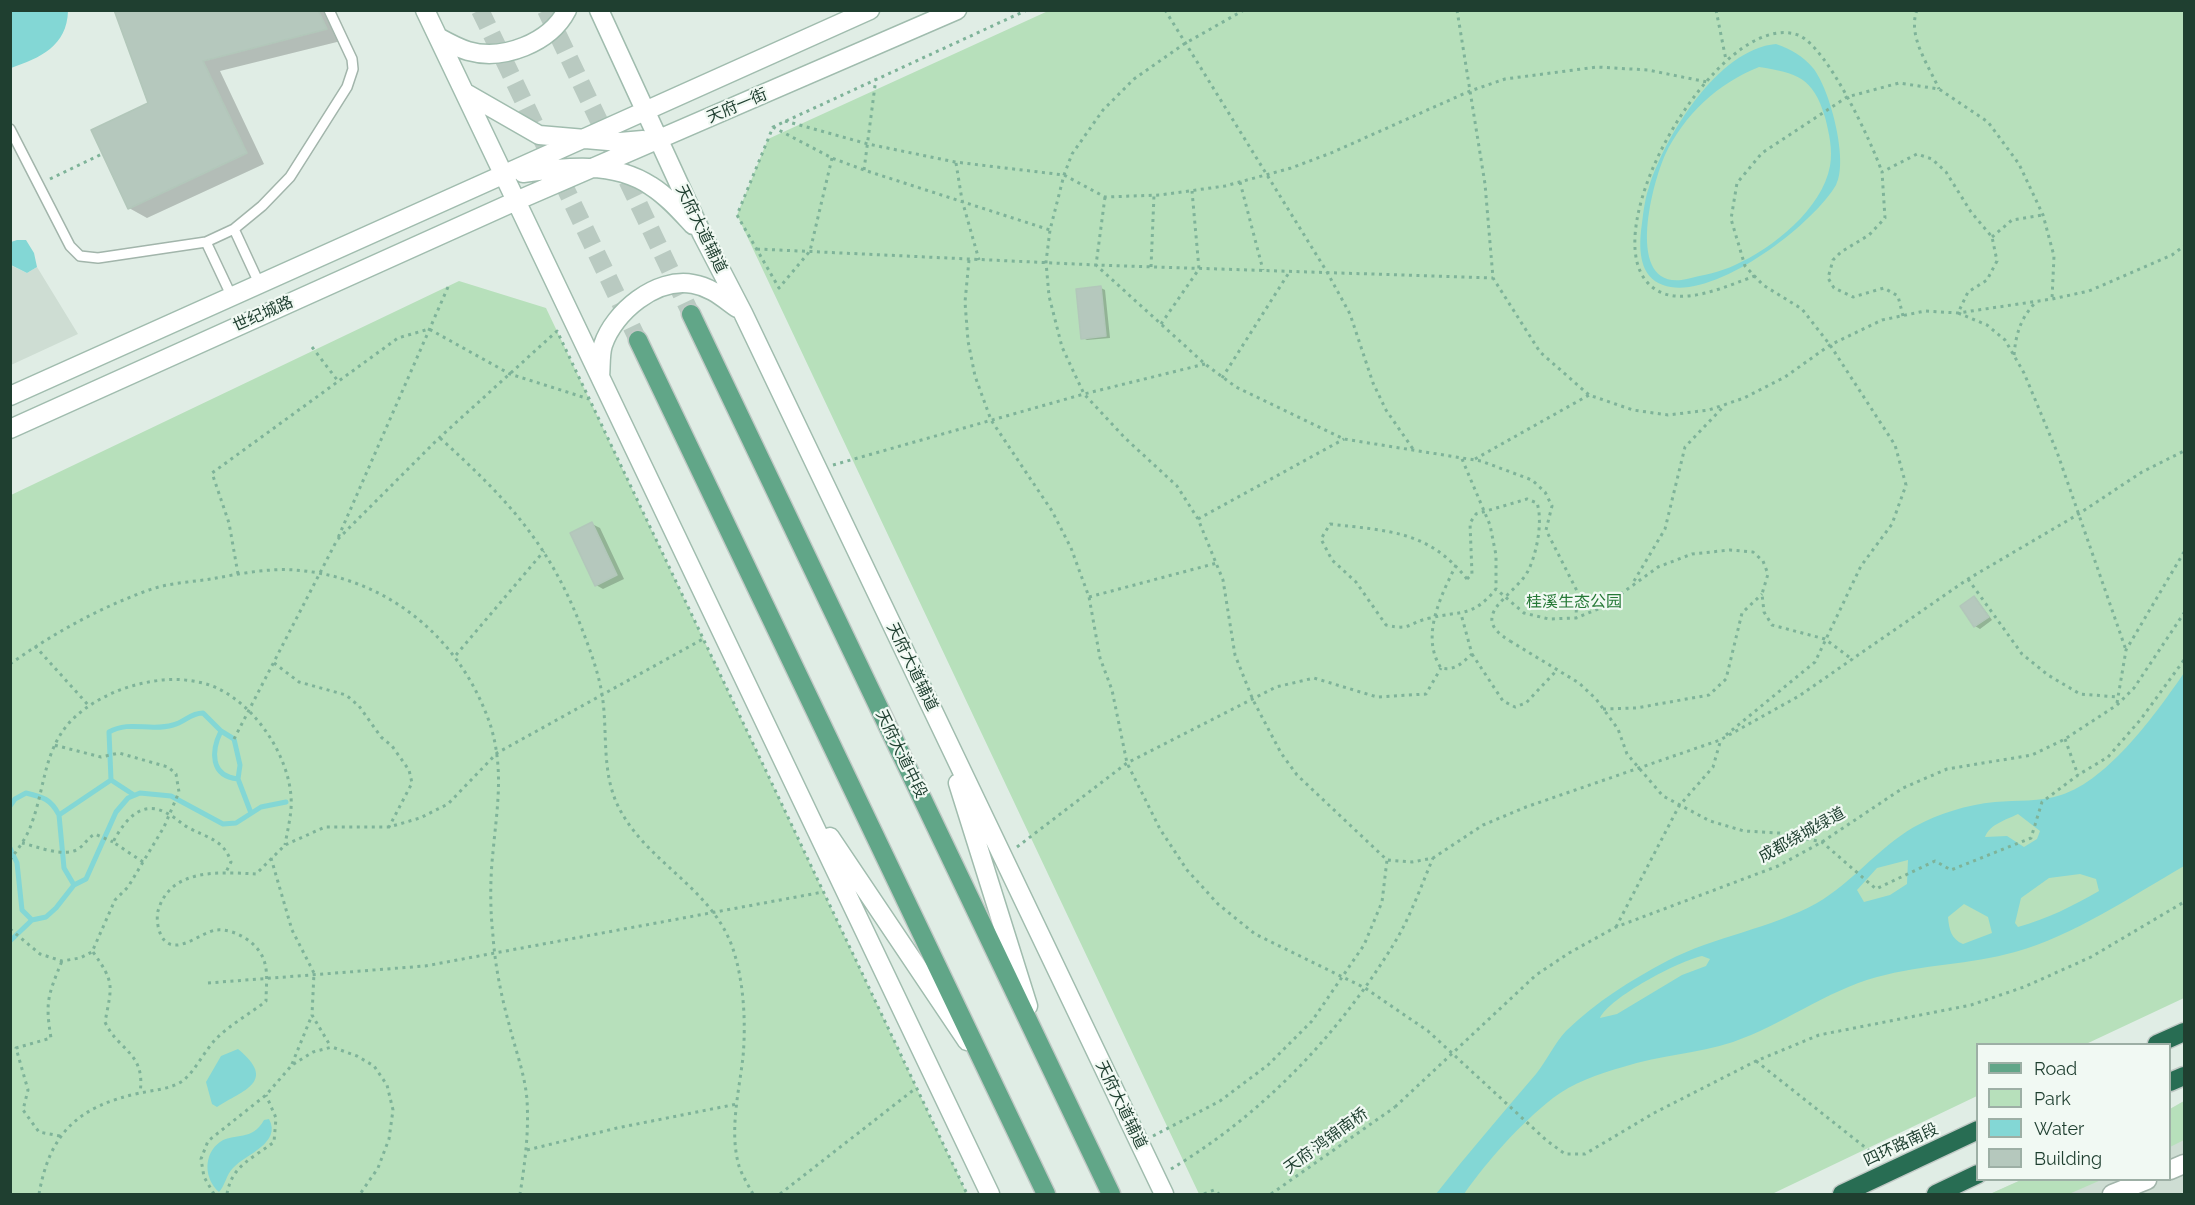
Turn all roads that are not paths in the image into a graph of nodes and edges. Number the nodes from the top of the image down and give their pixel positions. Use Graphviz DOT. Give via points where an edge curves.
graph roads {
  1 [pos="329,10"];
  2 [pos="425,10"];
  3 [pos="567,10"];
  4 [pos="599,10"];
  5 [pos="870,10"];
  6 [pos="957,10"];
  7 [pos="438,37"];
  8 [pos="464,92"];
  9 [pos="647,111"];
  10 [pos="10,129"];
  11 [pos="660,139"];
  12 [pos="581,140"];
  13 [pos="595,167"];
  14 [pos="504,175"];
  15 [pos="516,201"];
  16 [pos="234,229"];
  17 [pos="702,234"];
  18 [pos="206,242"];
  19 [pos="259,283"];
  20 [pos="231,296"];
  21 [pos="743,313"];
  22 [pos="691,314"];
  23 [pos="638,340"];
  24 [pos="600,377"];
  25 [pos="10,396"];
  26 [pos="10,429"];
  27 [pos="938,722"];
  28 [pos="795,786"];
  29 [pos="2184,1032"];
  30 [pos="2159,1043"];
  31 [pos="1040,1045"];
  32 [pos="986,1070"];
  33 [pos="1976,1130"];
  34 [pos="1976,1174"];
  35 [pos="2141,1186"];
  36 [pos="990,1194"];
  37 [pos="1046,1194"];
  38 [pos="1111,1194"];
  39 [pos="1164,1194"];
  40 [pos="1842,1194"];
  41 [pos="1936,1194"];
  42 [pos="2112,1194"];
  1 -- 16 [label="lane" via="352,59 347,87 290,177"];
  2 -- 7 [label="street"];
  3 -- 7 [label="street" via="548,34 507,52 468,51"];
  4 -- 9 [label="street, 天府大道辅道"];
  5 -- 9 [label="street, 天府一街"];
  6 -- 11 [label="street, 天府一街"];
  7 -- 8 [label="street"];
  8 -- 12 [label="street" via="539,135"];
  8 -- 14 [label="street"];
  9 -- 11 [label="street, 天府大道辅道"];
  9 -- 12 [label="street, 天府一街"];
  10 -- 18 [label="lane" via="70,246 88,259"];
  11 -- 12 [label="street"];
  11 -- 13 [label="street, 天府一街"];
  11 -- 17 [label="street, 天府大道辅道"];
  12 -- 14 [label="street, 天府一街"];
  13 -- 14 [label="street"];
  13 -- 15 [label="street, 天府一街"];
  13 -- 17 [label="street" via="632,176 652,186"];
  14 -- 15 [label="street"];
  14 -- 19 [label="street, 世纪城路"];
  15 -- 24 [label="street"];
  15 -- 26 [label="street, 世纪城路"];
  16 -- 18 [label="lane"];
  16 -- 19 [label="lane"];
  17 -- 21 [label="street, 天府大道辅道"];
  18 -- 20 [label="lane"];
  19 -- 20 [label="street, 世纪城路"];
  20 -- 25 [label="street, 世纪城路"];
  21 -- 24 [label="street" via="715,291 692,283 667,286 641,297 618,316 602,347"];
  21 -- 27 [label="street, 天府大道辅道"];
  22 -- 31 [label="main road, 天府大道中段"];
  23 -- 32 [label="main road"];
  24 -- 28 [label="street"];
  27 -- 31 [label="street"];
  27 -- 39 [label="street, 天府大道辅道"];
  28 -- 32 [label="street"];
  28 -- 36 [label="street"];
  29 -- 30 [label="highway"];
  31 -- 38 [label="main road, 天府大道中段"];
  32 -- 37 [label="main road"];
  33 -- 40 [label="highway, 四环路南段"];
  34 -- 41 [label="highway"];
  35 -- 42 [label="street"];
}
